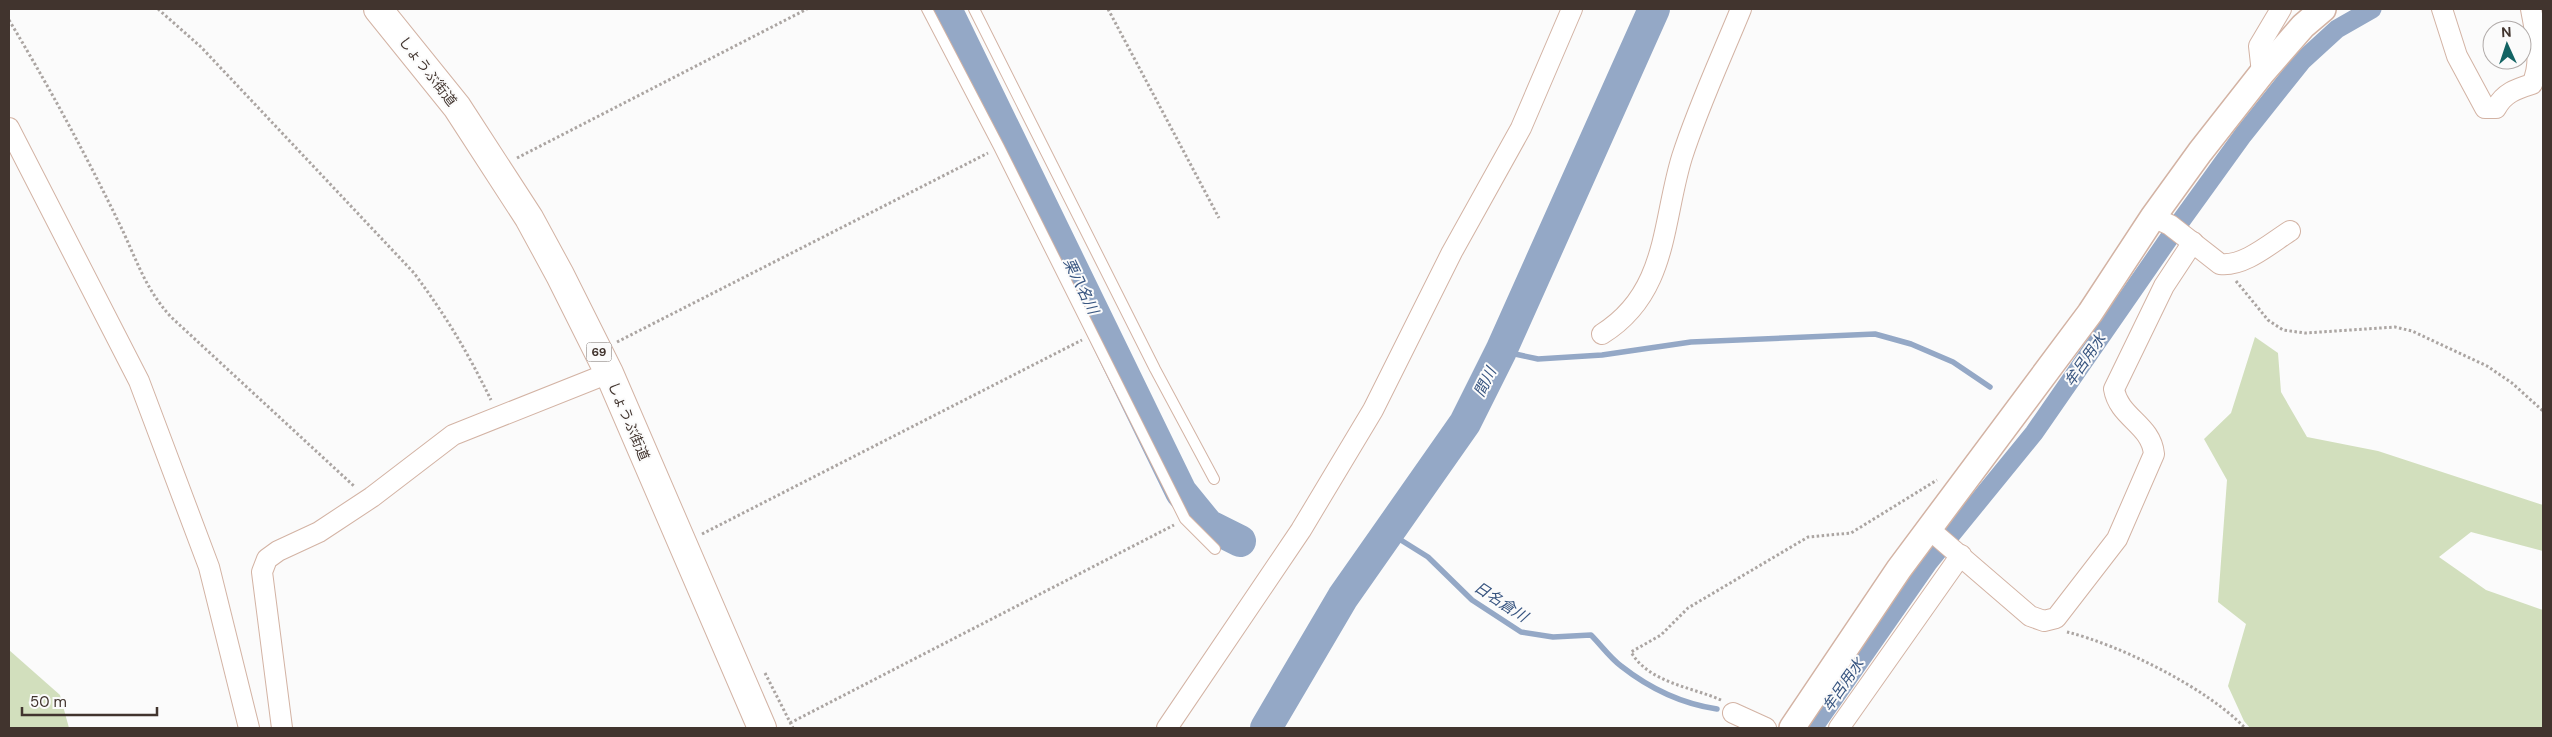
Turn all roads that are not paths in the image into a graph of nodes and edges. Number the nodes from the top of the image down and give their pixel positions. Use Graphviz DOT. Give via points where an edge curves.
graph roads {
  1 [pos="378,9"];
  2 [pos="927,9"];
  3 [pos="974,9"];
  4 [pos="1572,9"];
  5 [pos="1741,9"];
  6 [pos="2281,9"];
  7 [pos="2323,9"];
  8 [pos="2442,9"];
  9 [pos="2531,9"];
  10 [pos="2262,72"];
  11 [pos="9,128"];
  12 [pos="2162,221"];
  13 [pos="2290,231"];
  14 [pos="2190,239"];
  15 [pos="1602,334"];
  16 [pos="604,362"];
  17 [pos="1214,480"];
  18 [pos="1932,532"];
  19 [pos="1215,549"];
  20 [pos="1958,553"];
  21 [pos="1733,713"];
  22 [pos="249,728"];
  23 [pos="282,728"];
  24 [pos="762,728"];
  25 [pos="1167,728"];
  26 [pos="1766,728"];
  27 [pos="1792,728"];
  28 [pos="1839,728"];
  1 -- 16 [label="main road, しょうぶ街道 / 69" via="457,107 497,168 529,218"];
  2 -- 19 [label="lane" via="1186,519"];
  3 -- 17 [label="lane" via="1150,360"];
  4 -- 25 [label="street" via="1521,128 1452,252 1373,410 1301,530"];
  5 -- 15 [label="street" via="1682,157 1668,224 1653,274 1643,294 1616,325"];
  6 -- 10 [label="street" via="2259,46"];
  7 -- 10 [label="street" via="2303,26"];
  8 -- 9 [label="street" via="2462,65 2485,108 2496,108 2501,99 2513,90 2532,84 2536,76"];
  10 -- 12 [label="street"];
  11 -- 22 [label="street" via="139,381 209,567"];
  12 -- 14 [label="street"];
  12 -- 18 [label="street" via="1965,480"];
  13 -- 14 [label="street" via="2240,262 2228,265 2220,264"];
  14 -- 20 [label="street" via="2114,389 2116,401 2153,440 2154,454 2117,539 2056,618 2044,620 2030,616"];
  16 -- 23 [label="street" via="499,417 453,435 372,497 318,532 267,559 262,572"];
  16 -- 24 [label="main road, しょうぶ街道 / 69"];
  18 -- 20 [label="street"];
  18 -- 27 [label="street" via="1878,599"];
  20 -- 28 [label="street"];
  21 -- 26 [label="street"];
}
